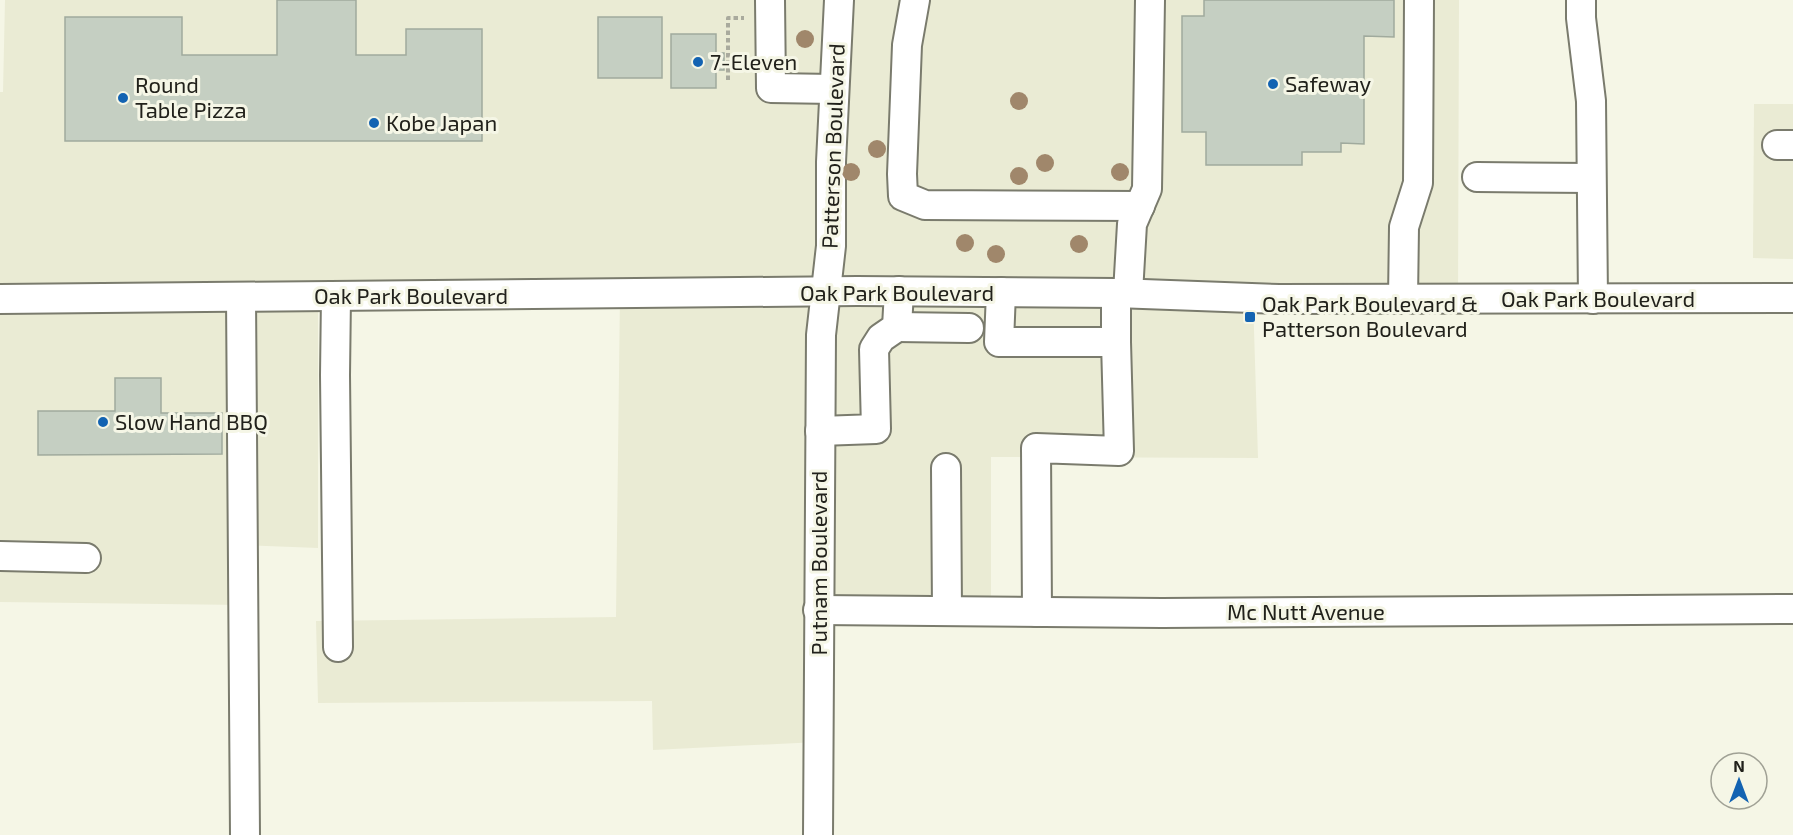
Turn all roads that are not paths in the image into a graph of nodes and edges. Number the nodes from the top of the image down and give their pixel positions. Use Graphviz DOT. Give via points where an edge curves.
graph roads {
  1 [pos="770,0"];
  2 [pos="839,0"];
  3 [pos="915,0"];
  4 [pos="1150,0"];
  5 [pos="1419,0"];
  6 [pos="1581,0"];
  7 [pos="834,89"];
  8 [pos="1477,177"];
  9 [pos="1592,178"];
  10 [pos="1140,206"];
  11 [pos="899,291"];
  12 [pos="826,292"];
  13 [pos="1001,292"];
  14 [pos="1122,293"];
  15 [pos="336,296"];
  16 [pos="241,297"];
  17 [pos="1793,298"];
  18 [pos="0,299"];
  19 [pos="1403,299"];
  20 [pos="1593,299"];
  21 [pos="897,327"];
  22 [pos="969,328"];
  23 [pos="1116,342"];
  24 [pos="820,431"];
  25 [pos="946,468"];
  26 [pos="0,556"];
  27 [pos="86,558"];
  28 [pos="1793,609"];
  29 [pos="818,610"];
  30 [pos="947,611"];
  31 [pos="1037,612"];
  32 [pos="339,646"];
  33 [pos="245,835"];
  34 [pos="818,835"];
  1 -- 7 [label="street" via="771,88"];
  2 -- 7 [label="street, Patterson Boulevard"];
  3 -- 10 [label="street" via="907,45 903,196 925,205"];
  4 -- 10 [label="street" via="1147,189"];
  5 -- 19 [label="street" via="1418,183 1404,227"];
  6 -- 9 [label="street" via="1591,101"];
  7 -- 12 [label="street, Patterson Boulevard" via="831,246"];
  8 -- 9 [label="street"];
  9 -- 20 [label="street"];
  10 -- 14 [label="street" via="1132,224"];
  11 -- 12 [label="street, Oak Park Boulevard"];
  11 -- 13 [label="street, Oak Park Boulevard"];
  11 -- 21 [label="street"];
  12 -- 15 [label="street, Oak Park Boulevard"];
  12 -- 24 [label="street, Putnam Boulevard" via="821,335"];
  13 -- 14 [label="street, Oak Park Boulevard"];
  13 -- 23 [label="street" via="999,342"];
  14 -- 19 [label="street, Oak Park Boulevard"];
  14 -- 23 [label="street"];
  15 -- 16 [label="street, Oak Park Boulevard"];
  15 -- 32 [label="street"];
  16 -- 18 [label="street, Oak Park Boulevard"];
  16 -- 33 [label="street"];
  17 -- 20 [label="street, Oak Park Boulevard"];
  19 -- 20 [label="street, Oak Park Boulevard"];
  21 -- 22 [label="street"];
  21 -- 24 [label="street" via="881,338 874,350 876,429"];
  23 -- 31 [label="street" via="1119,451 1036,448"];
  24 -- 29 [label="street, Putnam Boulevard"];
  25 -- 30 [label="street"];
  26 -- 27 [label="street"];
  28 -- 31 [label="street, Mc Nutt Avenue"];
  29 -- 30 [label="street, Mc Nutt Avenue"];
  29 -- 34 [label="street, Putnam Boulevard"];
  30 -- 31 [label="street, Mc Nutt Avenue"];
}
